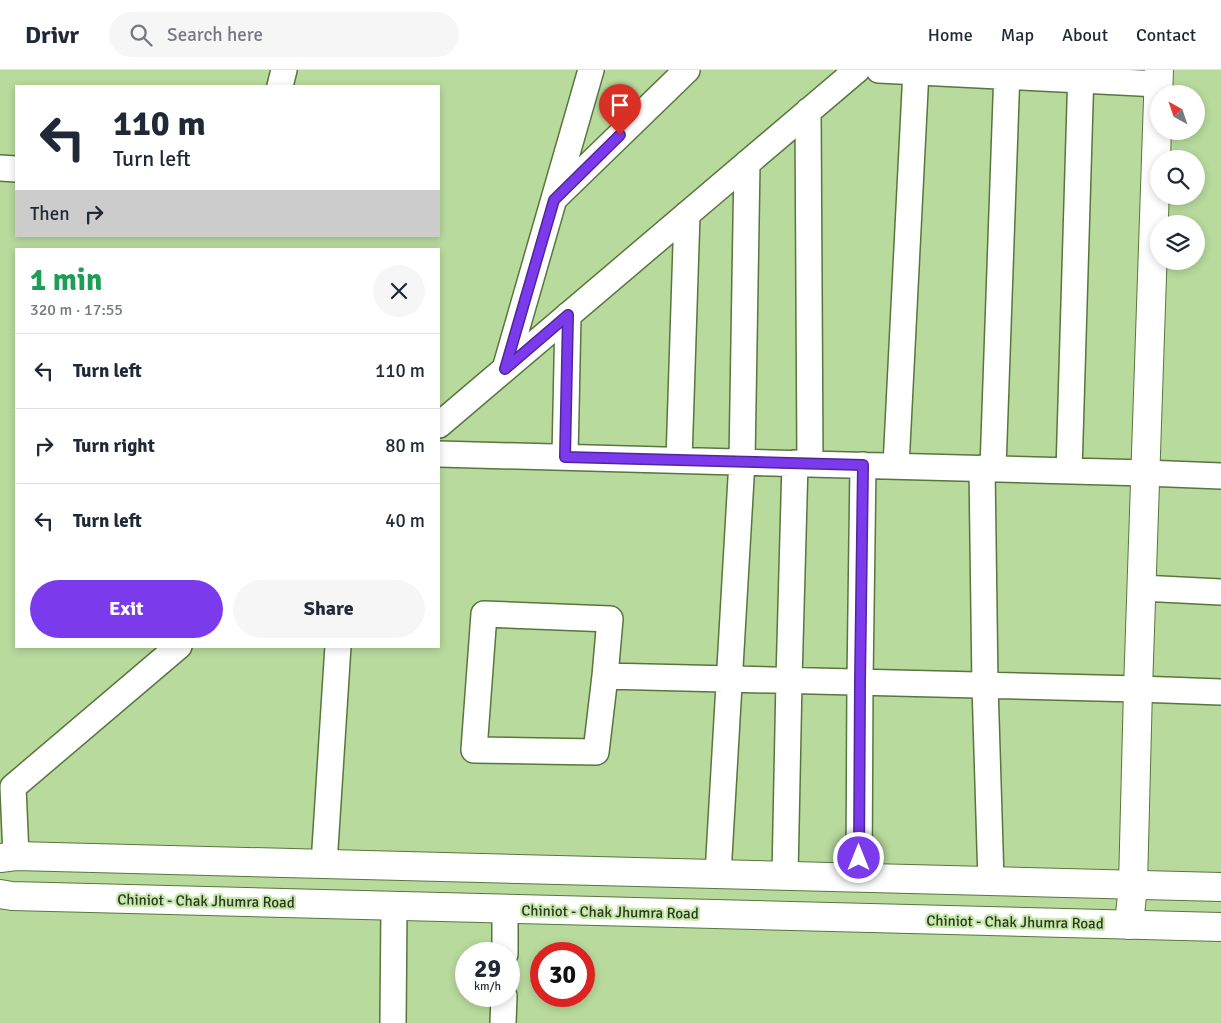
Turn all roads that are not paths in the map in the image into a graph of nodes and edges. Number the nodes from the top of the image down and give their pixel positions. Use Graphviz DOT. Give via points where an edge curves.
graph roads {
  1 [pos="284,70"];
  2 [pos="591,70"];
  3 [pos="687,70"];
  4 [pos="857,70"];
  5 [pos="880,70"];
  6 [pos="916,71"];
  7 [pos="1007,73"];
  8 [pos="1081,75"];
  9 [pos="1159,77"];
  10 [pos="280,85"];
  11 [pos="808,112"];
  12 [pos="747,163"];
  13 [pos="0,168"];
  14 [pos="15,169"];
  15 [pos="554,200"];
  16 [pos="687,214"];
  17 [pos="568,315"];
  18 [pos="505,369"];
  19 [pos="440,424"];
  20 [pos="440,454"];
  21 [pos="565,457"];
  22 [pos="679,460"];
  23 [pos="742,462"];
  24 [pos="803,463"];
  25 [pos="863,465"];
  26 [pos="896,466"];
  27 [pos="987,468"];
  28 [pos="1069,471"];
  29 [pos="1145,473"];
  30 [pos="1221,476"];
  31 [pos="1141,588"];
  32 [pos="1221,592"];
  33 [pos="177,648"];
  34 [pos="338,648"];
  35 [pos="605,676"];
  36 [pos="728,679"];
  37 [pos="789,680"];
  38 [pos="860,682"];
  39 [pos="985,685"];
  40 [pos="1138,689"];
  41 [pos="1221,692"];
  42 [pos="8,857"];
  43 [pos="324,864"];
  44 [pos="718,874"];
  45 [pos="785,876"];
  46 [pos="859,877"];
  47 [pos="991,881"];
  48 [pos="1133,885"];
  49 [pos="1221,887"];
  50 [pos="0,894"];
  51 [pos="394,906"];
  52 [pos="505,909"];
  53 [pos="1129,925"];
  54 [pos="1221,927"];
  55 [pos="505,942"];
  56 [pos="504,1007"];
  57 [pos="393,1023"];
  58 [pos="504,1023"];
  1 -- 10 [label="street"];
  2 -- 15 [label="street"];
  3 -- 15 [label="street"];
  4 -- 11 [label="street"];
  5 -- 6 [label="street"];
  6 -- 7 [label="street"];
  6 -- 26 [label="street"];
  7 -- 8 [label="street"];
  7 -- 27 [label="street"];
  8 -- 9 [label="street"];
  8 -- 28 [label="street"];
  9 -- 29 [label="main road"];
  11 -- 12 [label="street"];
  11 -- 24 [label="street"];
  12 -- 16 [label="street"];
  12 -- 23 [label="street"];
  13 -- 14 [label="street"];
  15 -- 18 [label="street"];
  16 -- 17 [label="street"];
  16 -- 22 [label="street"];
  17 -- 18 [label="street"];
  17 -- 21 [label="street"];
  18 -- 19 [label="street"];
  20 -- 21 [label="street"];
  21 -- 22 [label="street"];
  22 -- 23 [label="street"];
  23 -- 24 [label="street"];
  23 -- 36 [label="street"];
  24 -- 25 [label="street"];
  24 -- 37 [label="street"];
  25 -- 26 [label="street"];
  25 -- 38 [label="street"];
  26 -- 27 [label="street"];
  27 -- 28 [label="street"];
  27 -- 39 [label="street"];
  28 -- 29 [label="street"];
  29 -- 30 [label="street"];
  29 -- 31 [label="main road"];
  31 -- 32 [label="street"];
  31 -- 40 [label="main road"];
  33 -- 42 [label="street" via="13,787"];
  34 -- 43 [label="street"];
  35 -- 35 [label="street" via="610,619 484,614 474,750 596,752"];
  35 -- 36 [label="street"];
  36 -- 37 [label="street"];
  36 -- 44 [label="street"];
  37 -- 38 [label="street"];
  37 -- 45 [label="street"];
  38 -- 39 [label="street"];
  38 -- 46 [label="street"];
  39 -- 40 [label="street"];
  39 -- 47 [label="street"];
  40 -- 41 [label="street"];
  40 -- 48 [label="main road"];
  42 -- 43 [label="main road"];
  43 -- 44 [label="main road"];
  44 -- 45 [label="main road"];
  45 -- 46 [label="main road"];
  46 -- 47 [label="main road"];
  47 -- 48 [label="main road"];
  48 -- 49 [label="main road"];
  48 -- 53 [label="main road"];
  50 -- 51 [label="main road, Chiniot - Chak Jhumra Road"];
  51 -- 52 [label="main road, Chiniot - Chak Jhumra Road"];
  51 -- 57 [label="street"];
  52 -- 53 [label="main road, Chiniot - Chak Jhumra Road"];
  52 -- 55 [label="street"];
  53 -- 54 [label="main road, Chiniot - Chak Jhumra Road"];
  56 -- 58 [label="street"];
}
